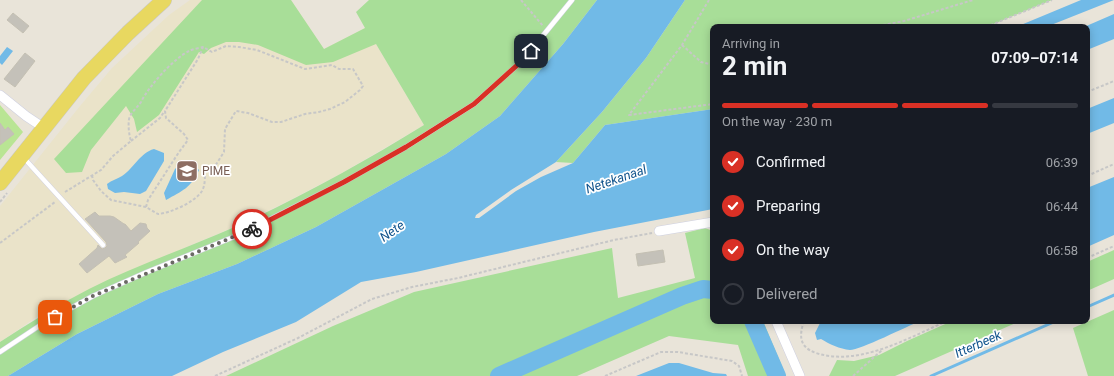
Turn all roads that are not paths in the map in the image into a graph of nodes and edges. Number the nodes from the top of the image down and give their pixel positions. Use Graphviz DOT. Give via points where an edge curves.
graph roads {
  1 [pos="164,0"];
  2 [pos="572,0"];
  3 [pos="0,95"];
  4 [pos="44,128"];
  5 [pos="21,156"];
  6 [pos="0,183"];
  7 [pos="710,222"];
  8 [pos="659,231"];
  9 [pos="103,245"];
  10 [pos="777,324"];
  11 [pos="0,352"];
  12 [pos="800,376"];
  1 -- 4 [label="main road" via="84,78"];
  2 -- 11 [label="lane" via="523,60 474,104 406,147 344,182 241,234 93,296 42,324"];
  3 -- 4 [label="street"];
  4 -- 5 [label="main road"];
  5 -- 6 [label="main road"];
  5 -- 9 [label="lane"];
  7 -- 8 [label="street"];
  10 -- 12 [label="street"];
}
